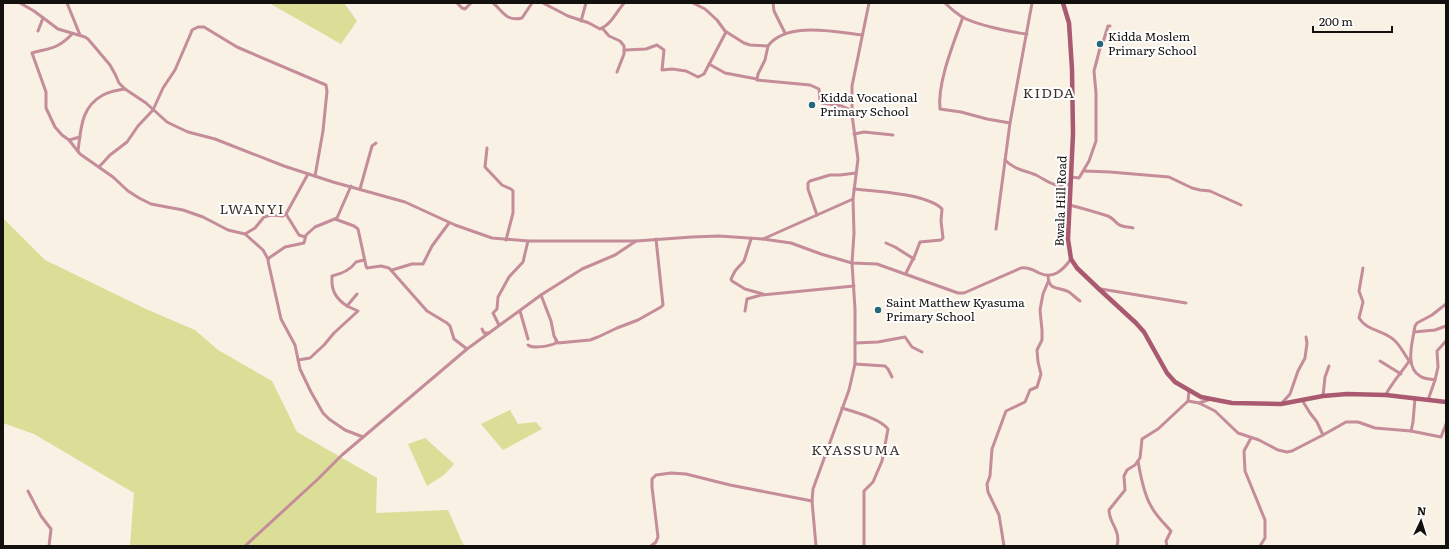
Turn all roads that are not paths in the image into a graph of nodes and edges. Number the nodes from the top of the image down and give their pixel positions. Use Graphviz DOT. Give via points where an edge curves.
graph roads {
  1 [pos="20,3"];
  2 [pos="67,3"];
  3 [pos="457,3"];
  4 [pos="471,3"];
  5 [pos="493,3"];
  6 [pos="532,3"];
  7 [pos="546,3"];
  8 [pos="586,3"];
  9 [pos="624,3"];
  10 [pos="693,3"];
  11 [pos="772,3"];
  12 [pos="869,3"];
  13 [pos="945,3"];
  14 [pos="1032,3"];
  15 [pos="1063,3"];
  16 [pos="963,17"];
  17 [pos="43,18"];
  18 [pos="581,21"];
  19 [pos="1110,26"];
  20 [pos="603,29"];
  21 [pos="38,31"];
  22 [pos="726,32"];
  23 [pos="785,33"];
  24 [pos="72,34"];
  25 [pos="1027,34"];
  26 [pos="80,35"];
  27 [pos="862,36"];
  28 [pos="768,46"];
  29 [pos="625,50"];
  30 [pos="709,64"];
  31 [pos="617,72"];
  32 [pos="757,79"];
  33 [pos="119,83"];
  34 [pos="124,89"];
  35 [pos="115,90"];
  36 [pos="153,110"];
  37 [pos="851,110"];
  38 [pos="1010,123"];
  39 [pos="854,134"];
  40 [pos="893,135"];
  41 [pos="80,137"];
  42 [pos="69,140"];
  43 [pos="376,143"];
  44 [pos="487,148"];
  45 [pos="78,151"];
  46 [pos="1005,160"];
  47 [pos="99,167"];
  48 [pos="1084,171"];
  49 [pos="308,174"];
  50 [pos="856,174"];
  51 [pos="315,176"];
  52 [pos="1071,180"];
  53 [pos="351,186"];
  54 [pos="360,189"];
  55 [pos="854,189"];
  56 [pos="853,199"];
  57 [pos="1069,205"];
  58 [pos="1241,205"];
  59 [pos="286,214"];
  60 [pos="817,215"];
  61 [pos="335,219"];
  62 [pos="449,223"];
  63 [pos="1133,228"];
  64 [pos="996,229"];
  65 [pos="245,234"];
  66 [pos="305,237"];
  67 [pos="656,239"];
  68 [pos="751,239"];
  69 [pos="763,239"];
  70 [pos="506,240"];
  71 [pos="528,241"];
  72 [pos="636,241"];
  73 [pos="886,243"];
  74 [pos="914,258"];
  75 [pos="268,259"];
  76 [pos="1071,259"];
  77 [pos="364,260"];
  78 [pos="852,263"];
  79 [pos="1363,268"];
  80 [pos="392,270"];
  81 [pos="906,273"];
  82 [pos="1048,276"];
  83 [pos="1048,282"];
  84 [pos="854,286"];
  85 [pos="1099,289"];
  86 [pos="357,294"];
  87 [pos="764,294"];
  88 [pos="541,295"];
  89 [pos="1080,301"];
  90 [pos="1186,302"];
  91 [pos="1446,304"];
  92 [pos="347,306"];
  93 [pos="520,311"];
  94 [pos="745,312"];
  95 [pos="499,325"];
  96 [pos="1446,326"];
  97 [pos="482,329"];
  98 [pos="1414,332"];
  99 [pos="489,333"];
  100 [pos="1306,337"];
  101 [pos="528,339"];
  102 [pos="556,340"];
  103 [pos="1446,341"];
  104 [pos="855,343"];
  105 [pos="528,345"];
  106 [pos="467,349"];
  107 [pos="922,352"];
  108 [pos="298,360"];
  109 [pos="1380,361"];
  110 [pos="1411,361"];
  111 [pos="855,364"];
  112 [pos="1329,366"];
  113 [pos="1401,374"];
  114 [pos="892,377"];
  115 [pos="1435,380"];
  116 [pos="1189,391"];
  117 [pos="1386,395"];
  118 [pos="1323,396"];
  119 [pos="1415,398"];
  120 [pos="1208,400"];
  121 [pos="1302,400"];
  122 [pos="1428,400"];
  123 [pos="1188,401"];
  124 [pos="1446,402"];
  125 [pos="1199,403"];
  126 [pos="1280,404"];
  127 [pos="842,408"];
  128 [pos="1446,424"];
  129 [pos="1411,431"];
  130 [pos="1323,435"];
  131 [pos="363,437"];
  132 [pos="1250,438"];
  133 [pos="1138,461"];
  134 [pos="28,491"];
  135 [pos="812,501"];
  136 [pos="49,546"];
  137 [pos="244,546"];
  138 [pos="651,546"];
  139 [pos="816,546"];
  140 [pos="864,546"];
  141 [pos="1004,546"];
  142 [pos="1117,546"];
  143 [pos="1167,546"];
  144 [pos="1260,546"];
  1 -- 17 [label="street"];
  2 -- 26 [label="street"];
  3 -- 4 [label="street" via="464,9"];
  5 -- 6 [label="street" via="506,17 520,19"];
  7 -- 18 [label="street"];
  8 -- 18 [label="street"];
  9 -- 20 [label="street"];
  10 -- 22 [label="street" via="705,9"];
  11 -- 23 [label="street"];
  12 -- 27 [label="street"];
  13 -- 16 [label="street"];
  14 -- 25 [label="street"];
  15 -- 52 [label="street, Bwala Hill Road" via="1069,23 1072,69"];
  16 -- 25 [label="street" via="1013,33"];
  16 -- 38 [label="street" via="947,62 940,109"];
  17 -- 21 [label="street"];
  17 -- 24 [label="street" via="58,29"];
  18 -- 20 [label="street"];
  19 -- 48 [label="street" via="1100,48 1094,71 1096,141"];
  20 -- 29 [label="street" via="609,36 622,43"];
  22 -- 28 [label="street" via="750,45"];
  22 -- 30 [label="street"];
  23 -- 27 [label="street" via="816,30"];
  23 -- 28 [label="street"];
  24 -- 26 [label="street"];
  24 -- 42 [label="street" via="54,48 32,53 46,92 46,108 57,130"];
  25 -- 38 [label="street"];
  26 -- 33 [label="street" via="88,39 110,65"];
  27 -- 37 [label="street" via="852,86"];
  28 -- 32 [label="street"];
  29 -- 30 [label="street" via="646,49 657,45 664,50 662,70 686,71 696,77 704,74"];
  29 -- 31 [label="street"];
  30 -- 32 [label="street" via="725,73"];
  32 -- 37 [label="street" via="810,85 819,89 822,103"];
  33 -- 34 [label="street"];
  33 -- 35 [label="street"];
  34 -- 35 [label="street"];
  34 -- 36 [label="street"];
  35 -- 41 [label="street" via="91,104"];
  36 -- 47 [label="street" via="127,142"];
  36 -- 49 [label="street" via="168,122 188,132"];
  36 -- 51 [label="street" via="175,70 192,30 200,27 209,29 237,47 326,85"];
  37 -- 39 [label="street"];
  38 -- 46 [label="street"];
  39 -- 40 [label="street" via="864,132"];
  39 -- 50 [label="street" via="858,159"];
  41 -- 42 [label="street"];
  41 -- 45 [label="street"];
  42 -- 45 [label="street"];
  43 -- 54 [label="street" via="372,146"];
  44 -- 70 [label="street" via="485,167 502,185 513,191 513,213"];
  45 -- 47 [label="street"];
  46 -- 52 [label="street" via="1019,170 1037,176 1047,183 1063,186"];
  46 -- 64 [label="street"];
  47 -- 65 [label="street" via="128,191 151,204 183,210 228,230"];
  48 -- 52 [label="street" via="1078,178"];
  48 -- 58 [label="street" via="1169,177"];
  49 -- 51 [label="street"];
  49 -- 59 [label="street"];
  50 -- 55 [label="street"];
  50 -- 60 [label="street" via="830,175 808,183"];
  51 -- 53 [label="street"];
  52 -- 57 [label="street, Bwala Hill Road"];
  53 -- 54 [label="street"];
  53 -- 61 [label="street"];
  54 -- 62 [label="street" via="405,202"];
  55 -- 56 [label="street"];
  55 -- 74 [label="street" via="908,196 941,207 943,238 920,242"];
  56 -- 60 [label="street"];
  56 -- 78 [label="street"];
  57 -- 63 [label="street" via="1090,209 1113,218 1120,225"];
  57 -- 76 [label="street, Bwala Hill Road" via="1068,239"];
  59 -- 65 [label="street" via="264,217"];
  59 -- 66 [label="street" via="299,235"];
  60 -- 69 [label="street"];
  61 -- 66 [label="street" via="318,225"];
  61 -- 77 [label="street" via="356,228 361,239"];
  62 -- 70 [label="street" via="492,238"];
  62 -- 80 [label="street" via="432,246 423,264 412,264"];
  65 -- 75 [label="street" via="263,250"];
  66 -- 75 [label="street" via="304,244 285,247"];
  67 -- 68 [label="street" via="719,236"];
  67 -- 72 [label="street"];
  67 -- 102 [label="street" via="662,306 638,320 594,339 560,343"];
  68 -- 69 [label="street"];
  68 -- 87 [label="street" via="744,262 731,279 744,289"];
  69 -- 78 [label="street" via="792,243"];
  70 -- 71 [label="street"];
  71 -- 72 [label="street"];
  71 -- 95 [label="street" via="523,262 509,277 498,297 497,309 493,313"];
  72 -- 88 [label="street" via="615,255 582,269"];
  73 -- 74 [label="street"];
  74 -- 81 [label="street"];
  75 -- 108 [label="street" via="282,320 295,345"];
  76 -- 82 [label="street, Bwala Hill Road" via="1060,272"];
  76 -- 85 [label="street"];
  77 -- 80 [label="street" via="367,268 381,266"];
  77 -- 92 [label="street" via="332,276 334,294"];
  78 -- 81 [label="street" via="877,264"];
  78 -- 84 [label="street"];
  79 -- 110 [label="street" via="1359,291 1363,302 1359,318 1370,328 1392,338"];
  80 -- 106 [label="street" via="427,311 450,326 454,339"];
  81 -- 82 [label="street" via="958,293 964,293 1021,268 1029,268"];
  82 -- 83 [label="street"];
  83 -- 89 [label="street" via="1069,292"];
  83 -- 141 [label="street" via="1042,294 1040,310 1042,340 1037,350 1041,374 1037,387 1030,390 1025,402 1006,411 992,449 987,484 999,515"];
  84 -- 87 [label="street"];
  84 -- 104 [label="street"];
  85 -- 90 [label="street"];
  85 -- 116 [label="street" via="1144,332 1167,373"];
  86 -- 92 [label="street"];
  87 -- 94 [label="street" via="747,299"];
  88 -- 93 [label="street"];
  88 -- 102 [label="street"];
  91 -- 98 [label="street" via="1416,324"];
  92 -- 108 [label="street" via="358,311 310,358"];
  93 -- 95 [label="street"];
  93 -- 101 [label="street"];
  95 -- 99 [label="street"];
  96 -- 98 [label="street"];
  97 -- 99 [label="street" via="484,333"];
  98 -- 110 [label="street"];
  99 -- 106 [label="street"];
  100 -- 126 [label="street" via="1308,343 1304,361 1290,394"];
  102 -- 105 [label="street" via="556,343 552,344 531,347"];
  103 -- 115 [label="street" via="1437,351 1438,367"];
  104 -- 107 [label="street" via="905,337 912,347"];
  104 -- 111 [label="street"];
  106 -- 131 [label="street"];
  108 -- 131 [label="street" via="300,369 323,413 335,424"];
  109 -- 113 [label="street"];
  110 -- 113 [label="street"];
  110 -- 115 [label="street" via="1419,375"];
  111 -- 114 [label="street" via="887,366"];
  111 -- 127 [label="street"];
  112 -- 118 [label="street"];
  113 -- 117 [label="street"];
  115 -- 122 [label="street"];
  116 -- 120 [label="street"];
  116 -- 123 [label="street"];
  117 -- 118 [label="street"];
  117 -- 119 [label="street"];
  118 -- 121 [label="street"];
  119 -- 122 [label="street"];
  119 -- 129 [label="street"];
  120 -- 125 [label="street"];
  120 -- 126 [label="street"];
  121 -- 126 [label="street"];
  121 -- 130 [label="street"];
  122 -- 124 [label="street"];
  123 -- 125 [label="street"];
  123 -- 133 [label="street" via="1158,429 1142,439"];
  125 -- 132 [label="street" via="1215,411 1238,433"];
  127 -- 135 [label="street" via="813,489"];
  127 -- 140 [label="street" via="872,418 888,429 882,461 873,482 864,491"];
  128 -- 129 [label="street" via="1441,437"];
  129 -- 130 [label="street" via="1375,428 1354,421 1346,422"];
  130 -- 132 [label="street" via="1287,452"];
  131 -- 137 [label="street"];
  132 -- 144 [label="street" via="1244,451 1244,464 1266,520 1265,538"];
  133 -- 142 [label="street" via="1126,473 1125,490 1109,510 1118,534"];
  133 -- 143 [label="street" via="1150,505 1171,531 1166,541"];
  134 -- 136 [label="street" via="51,529"];
  135 -- 138 [label="street" via="686,474 656,475 652,479 652,487 658,538"];
  135 -- 139 [label="street"];
}
